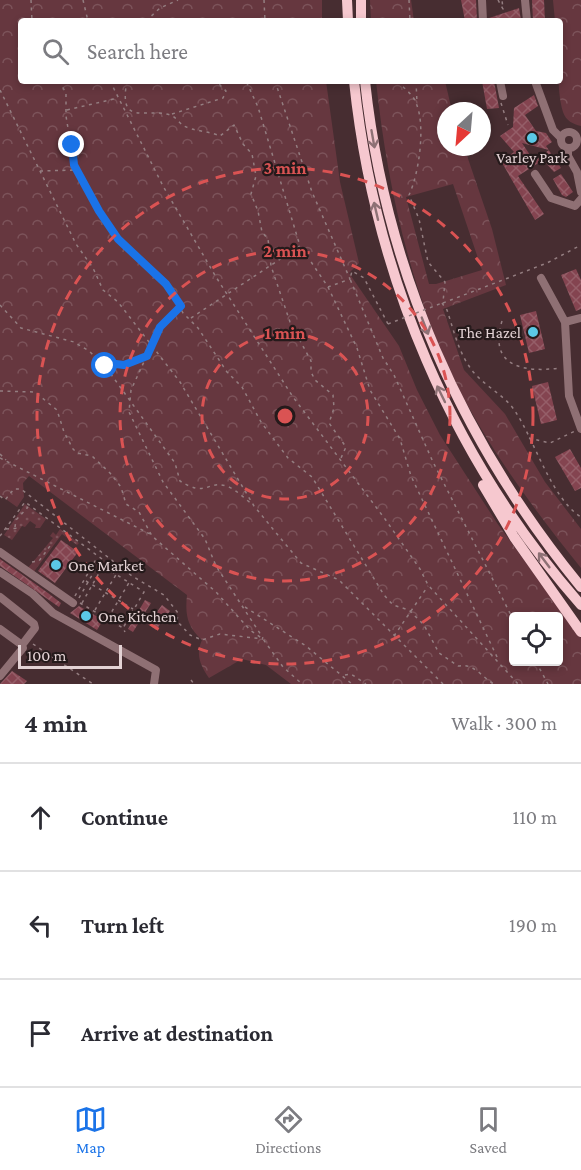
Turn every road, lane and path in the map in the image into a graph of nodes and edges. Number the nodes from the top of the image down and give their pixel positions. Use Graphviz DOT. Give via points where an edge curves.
graph roads {
  1 [pos="31,0"];
  2 [pos="83,0"];
  3 [pos="178,0"];
  4 [pos="264,0"];
  5 [pos="347,0"];
  6 [pos="361,0"];
  7 [pos="409,0"];
  8 [pos="482,0"];
  9 [pos="498,0"];
  10 [pos="502,0"];
  11 [pos="525,2"];
  12 [pos="32,18"];
  13 [pos="87,18"];
  14 [pos="149,18"];
  15 [pos="265,18"];
  16 [pos="348,18"];
  17 [pos="361,18"];
  18 [pos="410,18"];
  19 [pos="483,18"];
  20 [pos="527,18"];
  21 [pos="61,84"];
  22 [pos="111,84"];
  23 [pos="126,84"];
  24 [pos="219,84"];
  25 [pos="247,84"];
  26 [pos="276,84"];
  27 [pos="354,84"];
  28 [pos="366,84"];
  29 [pos="400,84"];
  30 [pos="416,84"];
  31 [pos="500,84"];
  32 [pos="536,84"];
  33 [pos="0,90"];
  34 [pos="118,98"];
  35 [pos="502,99"];
  36 [pos="417,104"];
  37 [pos="67,110"];
  38 [pos="171,115"];
  39 [pos="508,125"];
  40 [pos="578,134"];
  41 [pos="561,138"];
  42 [pos="568,148"];
  43 [pos="78,170"];
  44 [pos="39,171"];
  45 [pos="535,174"];
  46 [pos="581,192"];
  47 [pos="581,199"];
  48 [pos="581,245"];
  49 [pos="300,246"];
  50 [pos="271,266"];
  51 [pos="541,278"];
  52 [pos="350,279"];
  53 [pos="328,287"];
  54 [pos="227,294"];
  55 [pos="442,303"];
  56 [pos="0,305"];
  57 [pos="181,306"];
  58 [pos="581,318"];
  59 [pos="189,319"];
  60 [pos="502,321"];
  61 [pos="565,322"];
  62 [pos="152,346"];
  63 [pos="147,356"];
  64 [pos="100,362"];
  65 [pos="567,367"];
  66 [pos="0,391"];
  67 [pos="129,401"];
  68 [pos="455,422"];
  69 [pos="581,428"];
  70 [pos="529,437"];
  71 [pos="0,454"];
  72 [pos="0,458"];
  73 [pos="340,458"];
  74 [pos="6,460"];
  75 [pos="0,496"];
  76 [pos="29,505"];
  77 [pos="254,506"];
  78 [pos="581,517"];
  79 [pos="15,527"];
  80 [pos="21,528"];
  81 [pos="6,529"];
  82 [pos="0,536"];
  83 [pos="152,536"];
  84 [pos="49,544"];
  85 [pos="0,552"];
  86 [pos="32,562"];
  87 [pos="101,564"];
  88 [pos="0,572"];
  89 [pos="117,573"];
  90 [pos="84,580"];
  91 [pos="130,581"];
  92 [pos="88,583"];
  93 [pos="92,585"];
  94 [pos="428,585"];
  95 [pos="581,586"];
  96 [pos="105,593"];
  97 [pos="0,597"];
  98 [pos="119,601"];
  99 [pos="77,603"];
  100 [pos="581,605"];
  101 [pos="244,607"];
  102 [pos="134,610"];
  103 [pos="410,610"];
  104 [pos="94,611"];
  105 [pos="509,613"];
  106 [pos="108,619"];
  107 [pos="180,624"];
  108 [pos="123,628"];
  109 [pos="0,629"];
  110 [pos="181,629"];
  111 [pos="125,632"];
  112 [pos="581,632"];
  113 [pos="394,637"];
  114 [pos="263,639"];
  115 [pos="26,643"];
  116 [pos="499,661"];
  117 [pos="538,666"];
  118 [pos="344,675"];
  119 [pos="0,676"];
  120 [pos="191,680"];
  121 [pos="93,684"];
  122 [pos="154,684"];
  123 [pos="194,684"];
  124 [pos="302,684"];
  125 [pos="352,684"];
  126 [pos="366,684"];
  127 [pos="443,684"];
  128 [pos="494,684"];
  129 [pos="518,684"];
  130 [pos="548,684"];
  1 -- 12 [label="path"];
  2 -- 13 [label="path"];
  3 -- 14 [label="path"];
  4 -- 15 [label="path"];
  5 -- 16 [label="highway"];
  6 -- 17 [label="highway"];
  7 -- 18 [label="path"];
  8 -- 19 [label="street"];
  9 -- 10 [label="path" via="503,9"];
  11 -- 20 [label="street"];
  21 -- 37 [label="path" via="66,93"];
  22 -- 34 [label="path"];
  23 -- 38 [label="path" via="124,97 129,107 142,115"];
  24 -- 38 [label="path" via="226,91 223,98"];
  25 -- 49 [label="path" via="258,106"];
  26 -- 52 [label="path" via="312,192"];
  68 -- 27 [label="highway, one-way" via="416,335 381,234 366,169"];
  28 -- 95 [label="highway, one-way" via="380,177 393,232 430,340 489,458 535,528"];
  29 -- 36 [label="path"];
  30 -- 36 [label="path"];
  31 -- 35 [label="street"];
  32 -- 41 [label="street" via="553,130"];
  33 -- 44 [label="path"];
  34 -- 37 [label="path"];
  34 -- 54 [label="path" via="163,186"];
  35 -- 39 [label="path"];
  36 -- 55 [label="path" via="422,134 416,177 409,195 419,219 428,262 445,282"];
  37 -- 43 [label="path" via="74,165"];
  38 -- 50 [label="path" via="186,127 220,136 234,125 252,154 256,176 251,194 262,232 268,239"];
  40 -- 41 [label="street" via="567,132"];
  40 -- 42 [label="street" via="575,145"];
  41 -- 42 [label="street"];
  42 -- 46 [label="street"];
  43 -- 44 [label="path"];
  43 -- 57 [label="path" via="118,239 166,284"];
  44 -- 62 [label="path" via="103,290"];
  45 -- 47 [label="street" via="554,200 575,206"];
  48 -- 55 [label="path" via="547,263"];
  49 -- 50 [label="path"];
  49 -- 53 [label="path"];
  50 -- 54 [label="path"];
  50 -- 73 [label="path" via="311,372 333,395 329,423 346,447"];
  51 -- 61 [label="street"];
  52 -- 53 [label="path"];
  52 -- 55 [label="path, bridge" via="352,271 364,278 388,324"];
  52 -- 105 [label="path" via="383,358"];
  53 -- 116 [label="path" via="357,348 370,390 400,439 411,476"];
  54 -- 59 [label="path"];
  54 -- 73 [label="path" via="293,397"];
  55 -- 70 [label="path" via="467,364 509,403"];
  56 -- 64 [label="path" via="21,328 74,342"];
  57 -- 59 [label="path"];
  57 -- 62 [label="path" via="160,327"];
  58 -- 61 [label="street"];
  59 -- 103 [label="path" via="226,372 243,387 261,422 288,458 312,477 384,595 393,605"];
  60 -- 65 [label="path" via="498,343 505,359 532,370"];
  61 -- 65 [label="street"];
  62 -- 63 [label="path"];
  62 -- 77 [label="path" via="180,382"];
  63 -- 64 [label="path" via="124,365"];
  63 -- 67 [label="path"];
  64 -- 67 [label="path"];
  65 -- 69 [label="street" via="569,396"];
  66 -- 83 [label="path" via="35,392 57,410 73,449 92,456 110,473 121,487 126,504 139,512"];
  67 -- 77 [label="path" via="175,463 180,481 203,490 217,484 227,486"];
  67 -- 101 [label="path" via="129,412 163,482 205,539 216,566"];
  100 -- 68 [label="highway, one-way" via="511,515"];
  68 -- 112 [label="highway" via="473,467 514,537"];
  69 -- 70 [label="path" via="550,443"];
  70 -- 78 [label="path" via="551,479"];
  71 -- 74 [label="path"];
  72 -- 74 [label="path"];
  73 -- 94 [label="path"];
  74 -- 83 [label="path"];
  75 -- 107 [label="path" via="5,500 14,489 21,489 132,576 164,595 178,613"];
  76 -- 79 [label="path"];
  76 -- 81 [label="path" via="25,502"];
  76 -- 87 [label="path" via="102,559"];
  77 -- 113 [label="path" via="301,563 339,580"];
  79 -- 80 [label="path"];
  79 -- 81 [label="path" via="11,531"];
  81 -- 82 [label="path"];
  83 -- 114 [label="path"];
  84 -- 86 [label="path" via="39,561"];
  85 -- 99 [label="street"];
  87 -- 89 [label="path"];
  87 -- 90 [label="path" via="95,561"];
  87 -- 92 [label="path"];
  87 -- 93 [label="path"];
  88 -- 122 [label="street" via="53,613 156,670"];
  89 -- 91 [label="path"];
  89 -- 96 [label="path"];
  90 -- 92 [label="path"];
  90 -- 99 [label="path" via="73,599"];
  91 -- 98 [label="path"];
  91 -- 102 [label="path" via="144,592"];
  92 -- 93 [label="path"];
  92 -- 99 [label="path"];
  93 -- 96 [label="path"];
  93 -- 99 [label="path"];
  94 -- 103 [label="path"];
  94 -- 116 [label="path"];
  96 -- 98 [label="path"];
  96 -- 104 [label="path"];
  97 -- 115 [label="street" via="34,624"];
  98 -- 102 [label="path"];
  98 -- 106 [label="path"];
  99 -- 104 [label="path"];
  101 -- 114 [label="path"];
  101 -- 118 [label="path" via="277,625"];
  102 -- 108 [label="path"];
  103 -- 113 [label="path"];
  103 -- 128 [label="path" via="424,625 439,653 458,666 475,668"];
  104 -- 106 [label="path"];
  106 -- 108 [label="path"];
  107 -- 110 [label="path"];
  107 -- 114 [label="path" via="190,635 202,640 220,634"];
  108 -- 111 [label="path"];
  109 -- 115 [label="street"];
  113 -- 127 [label="path"];
  114 -- 124 [label="path" via="283,667"];
  115 -- 119 [label="street"];
  115 -- 121 [label="path"];
  116 -- 129 [label="path"];
  117 -- 130 [label="path"];
  118 -- 125 [label="path"];
  118 -- 126 [label="path" via="351,674"];
  120 -- 123 [label="path"];
}
